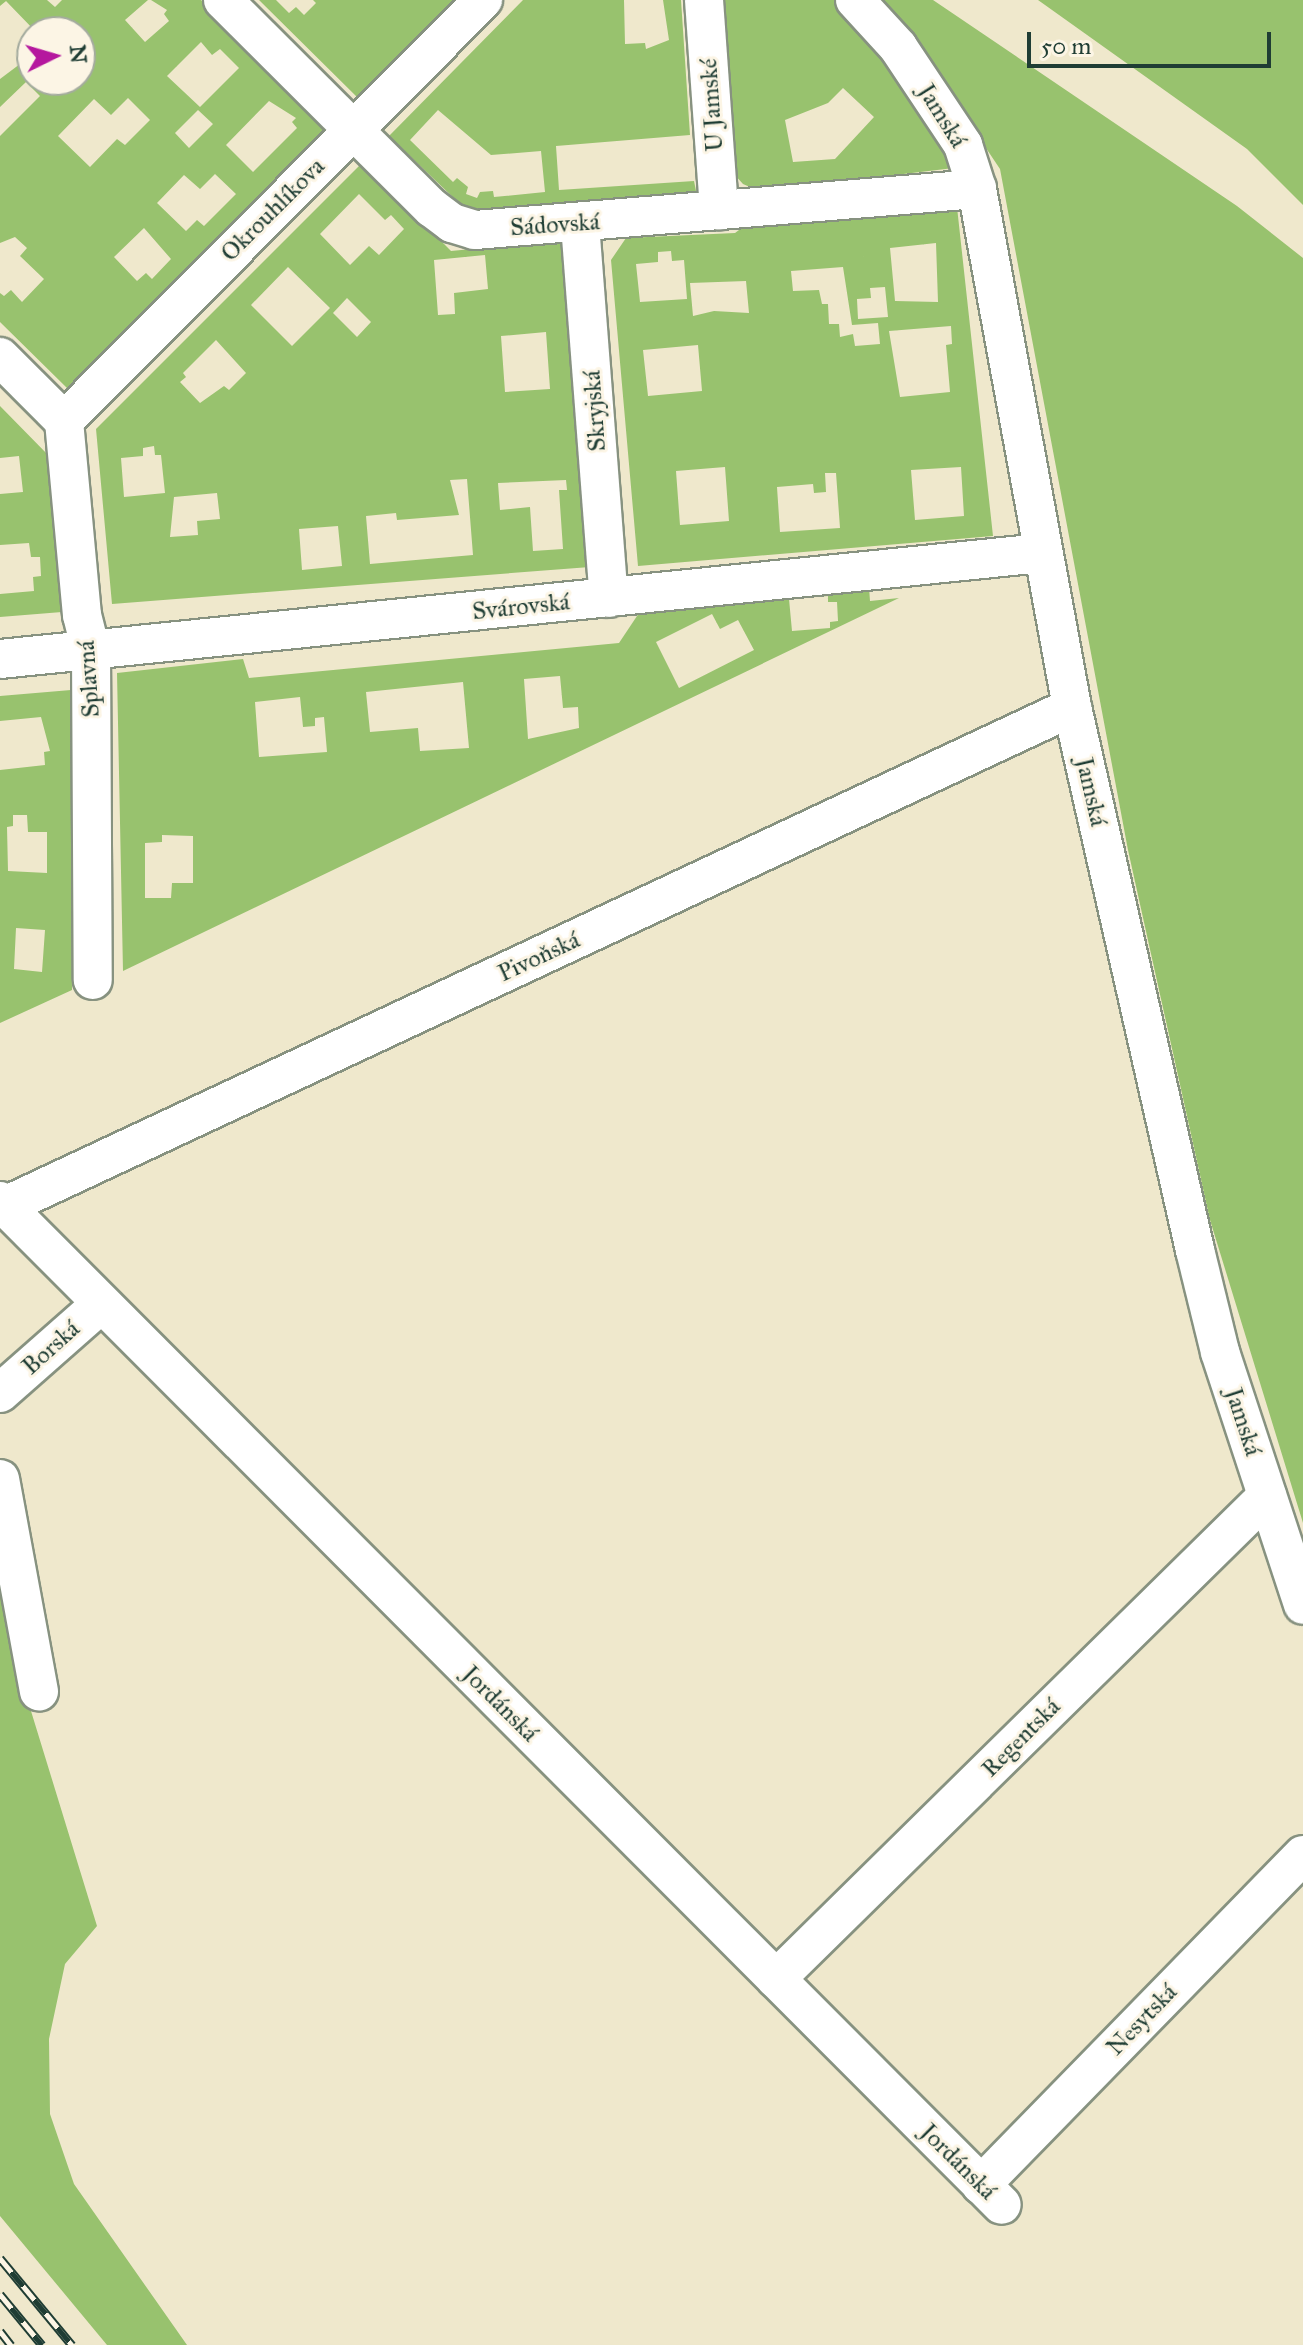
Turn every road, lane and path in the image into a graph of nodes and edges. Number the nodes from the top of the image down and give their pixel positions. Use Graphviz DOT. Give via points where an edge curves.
graph roads {
  1 [pos="223,0"];
  2 [pos="483,0"];
  3 [pos="704,0"];
  4 [pos="855,0"];
  5 [pos="353,130"];
  6 [pos="977,189"];
  7 [pos="719,210"];
  8 [pos="580,224"];
  9 [pos="0,357"];
  10 [pos="64,421"];
  11 [pos="1041,553"];
  12 [pos="609,598"];
  13 [pos="91,651"];
  14 [pos="0,659"];
  15 [pos="1072,707"];
  16 [pos="93,980"];
  17 [pos="2,1203"];
  18 [pos="101,1304"];
  19 [pos="0,1393"];
  20 [pos="0,1479"];
  21 [pos="1267,1496"];
  22 [pos="1303,1605"];
  23 [pos="39,1691"];
  24 [pos="1303,1855"];
  25 [pos="776,1979"];
  26 [pos="991,2195"];
  1 -- 5 [label="street, Sádovská"];
  2 -- 5 [label="street, Okrouhlíkova"];
  3 -- 7 [label="street, U Jamské"];
  4 -- 6 [label="street, Jamská" via="898,47 963,145"];
  5 -- 8 [label="street, Sádovská" via="452,223 475,230"];
  5 -- 10 [label="street, Okrouhlíkova"];
  6 -- 7 [label="street, Sádovská"];
  6 -- 11 [label="street, Jamská"];
  7 -- 8 [label="street, Sádovská"];
  8 -- 12 [label="street, Skryjská"];
  9 -- 10 [label="street"];
  10 -- 13 [label="street, Splavná" via="82,615"];
  11 -- 12 [label="street, Svárovská"];
  11 -- 15 [label="street, Jamská"];
  12 -- 13 [label="street, Svárovská"];
  13 -- 14 [label="street, Svárovská"];
  13 -- 16 [label="street, Splavná"];
  15 -- 17 [label="street, Pivoňská"];
  15 -- 21 [label="street, Jamská" via="1220,1352"];
  17 -- 18 [label="street, Jordánská"];
  18 -- 19 [label="street, Borská"];
  18 -- 25 [label="street, Jordánská"];
  20 -- 23 [label="street"];
  21 -- 22 [label="street, Jamská"];
  21 -- 25 [label="street, Regentská"];
  24 -- 26 [label="street, Nesytská"];
  25 -- 26 [label="street, Jordánská"];
}
